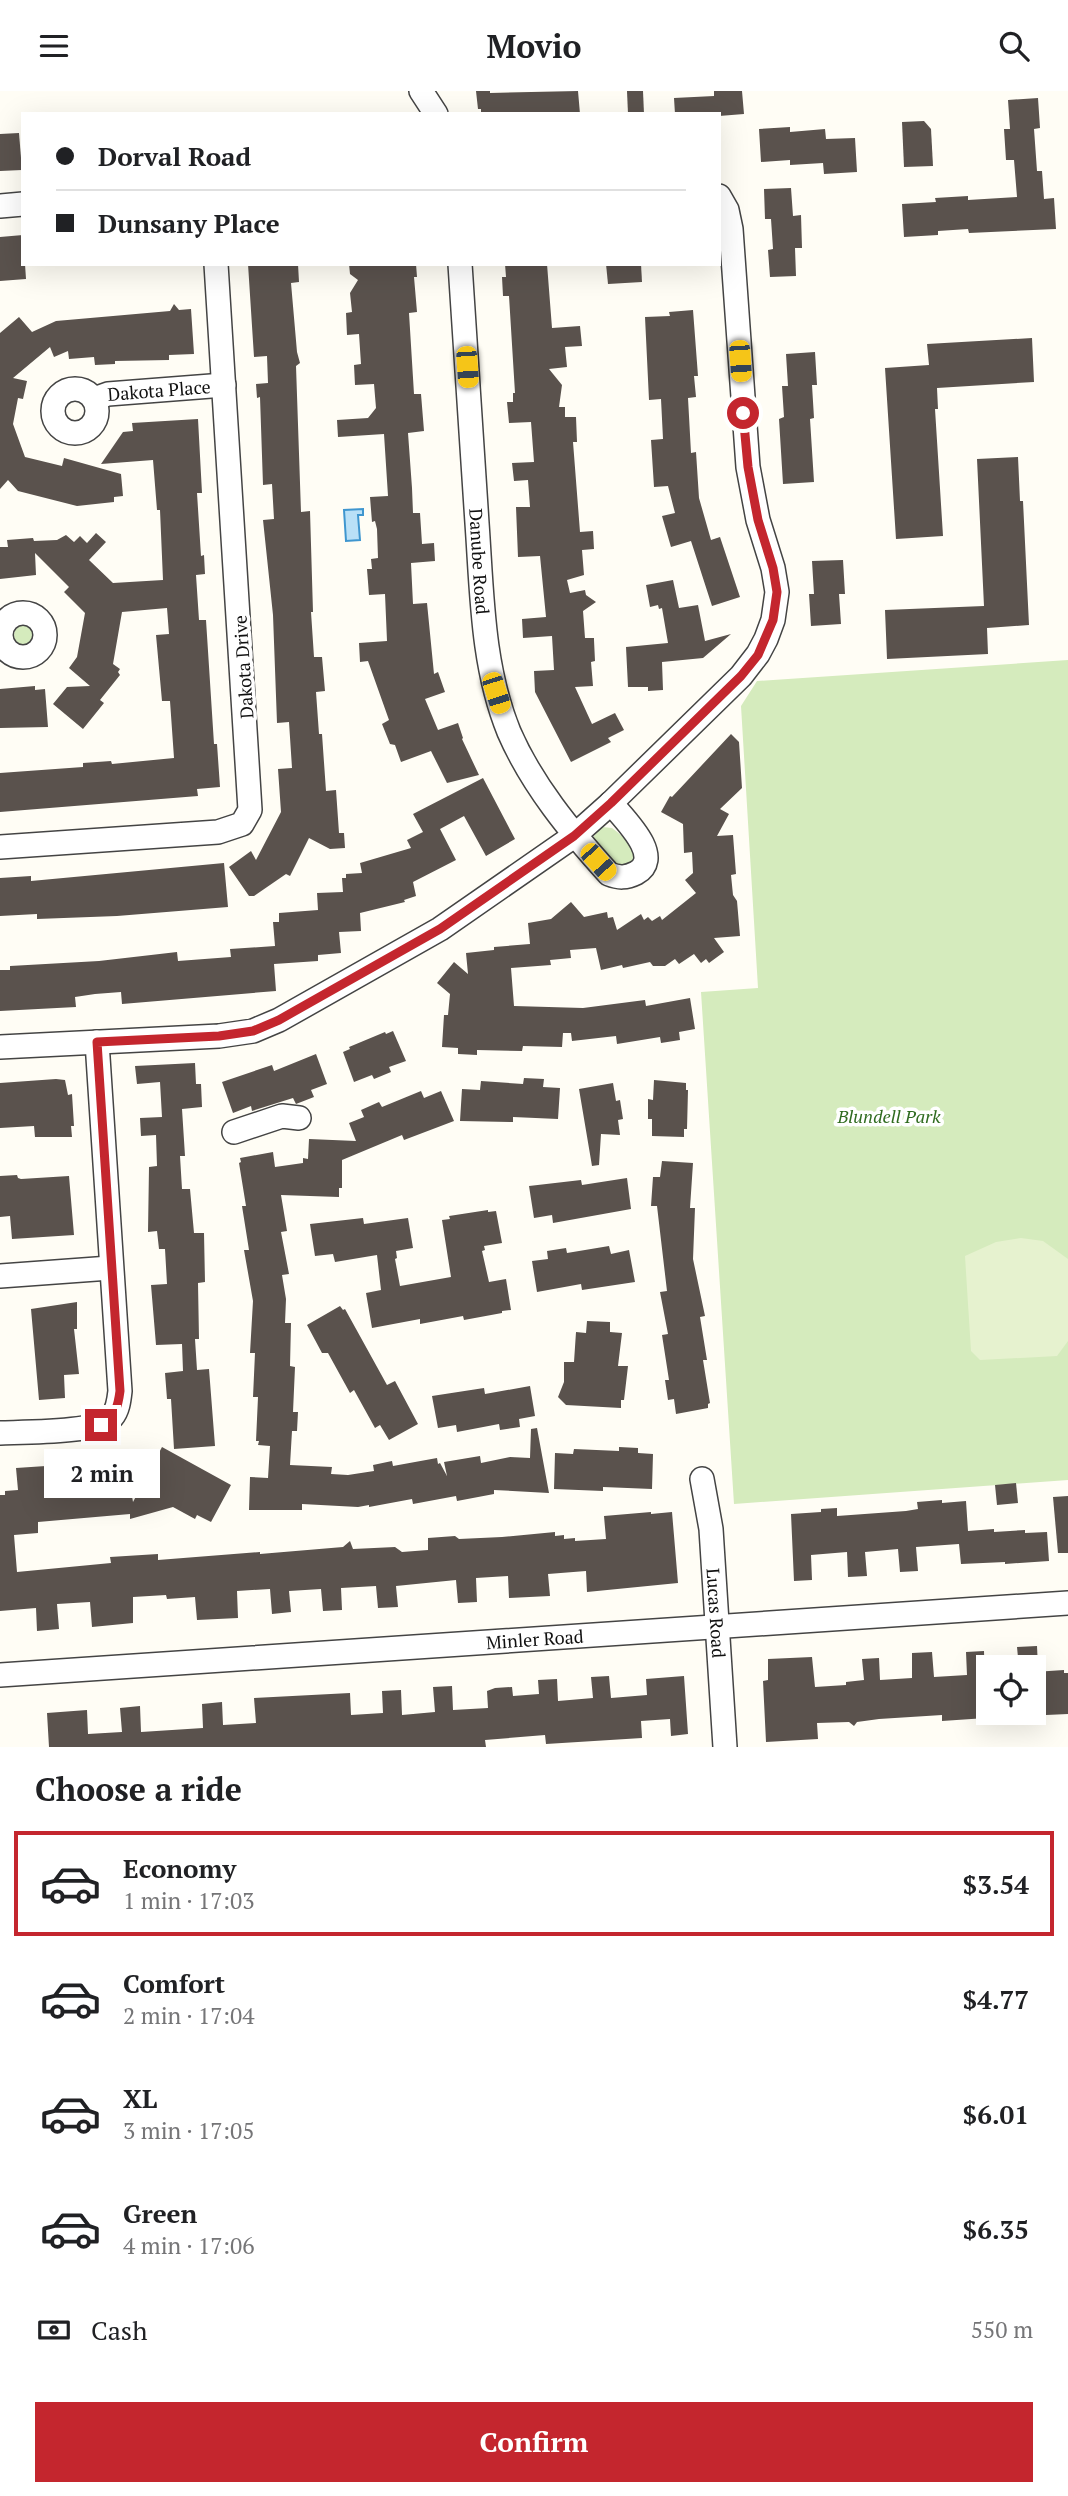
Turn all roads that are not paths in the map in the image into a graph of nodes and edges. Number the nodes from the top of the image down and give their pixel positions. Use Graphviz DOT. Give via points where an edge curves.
graph roads {
  1 [pos="421,91"];
  2 [pos="435,112"];
  3 [pos="721,200"];
  4 [pos="21,204"];
  5 [pos="0,206"];
  6 [pos="216,266"];
  7 [pos="460,266"];
  8 [pos="225,384"];
  9 [pos="94,399"];
  10 [pos="611,803"];
  11 [pos="574,836"];
  12 [pos="0,847"];
  13 [pos="97,1042"];
  14 [pos="0,1047"];
  15 [pos="299,1118"];
  16 [pos="234,1132"];
  17 [pos="110,1268"];
  18 [pos="0,1276"];
  19 [pos="0,1433"];
  20 [pos="702,1479"];
  21 [pos="1068,1603"];
  22 [pos="716,1627"];
  23 [pos="0,1675"];
  24 [pos="724,1747"];
  1 -- 2 [label="street"];
  3 -- 10 [label="street" via="730,229 748,467 777,592 773,620 758,655 741,676"];
  4 -- 5 [label="street"];
  6 -- 8 [label="street, Dakota Drive"];
  7 -- 11 [label="street, Danube Road" via="490,663 509,731 524,762"];
  8 -- 9 [label="street, Dakota Place"];
  8 -- 12 [label="street, Dakota Drive" via="251,801 247,818 235,828 218,832"];
  10 -- 11 [label="street"];
  10 -- 11 [label="street, Danube Road" via="641,839 645,861 640,871 629,877 609,874"];
  11 -- 13 [label="street" via="440,929 279,1020 253,1031 219,1036"];
  13 -- 14 [label="street"];
  13 -- 17 [label="street"];
  15 -- 16 [label="street" via="282,1116"];
  17 -- 18 [label="street"];
  17 -- 19 [label="street" via="120,1391 117,1423"];
  20 -- 22 [label="street, Lucas Road"];
  21 -- 22 [label="street, Minler Road"];
  22 -- 23 [label="street, Minler Road"];
  22 -- 24 [label="street, Lucas Road"];
}
